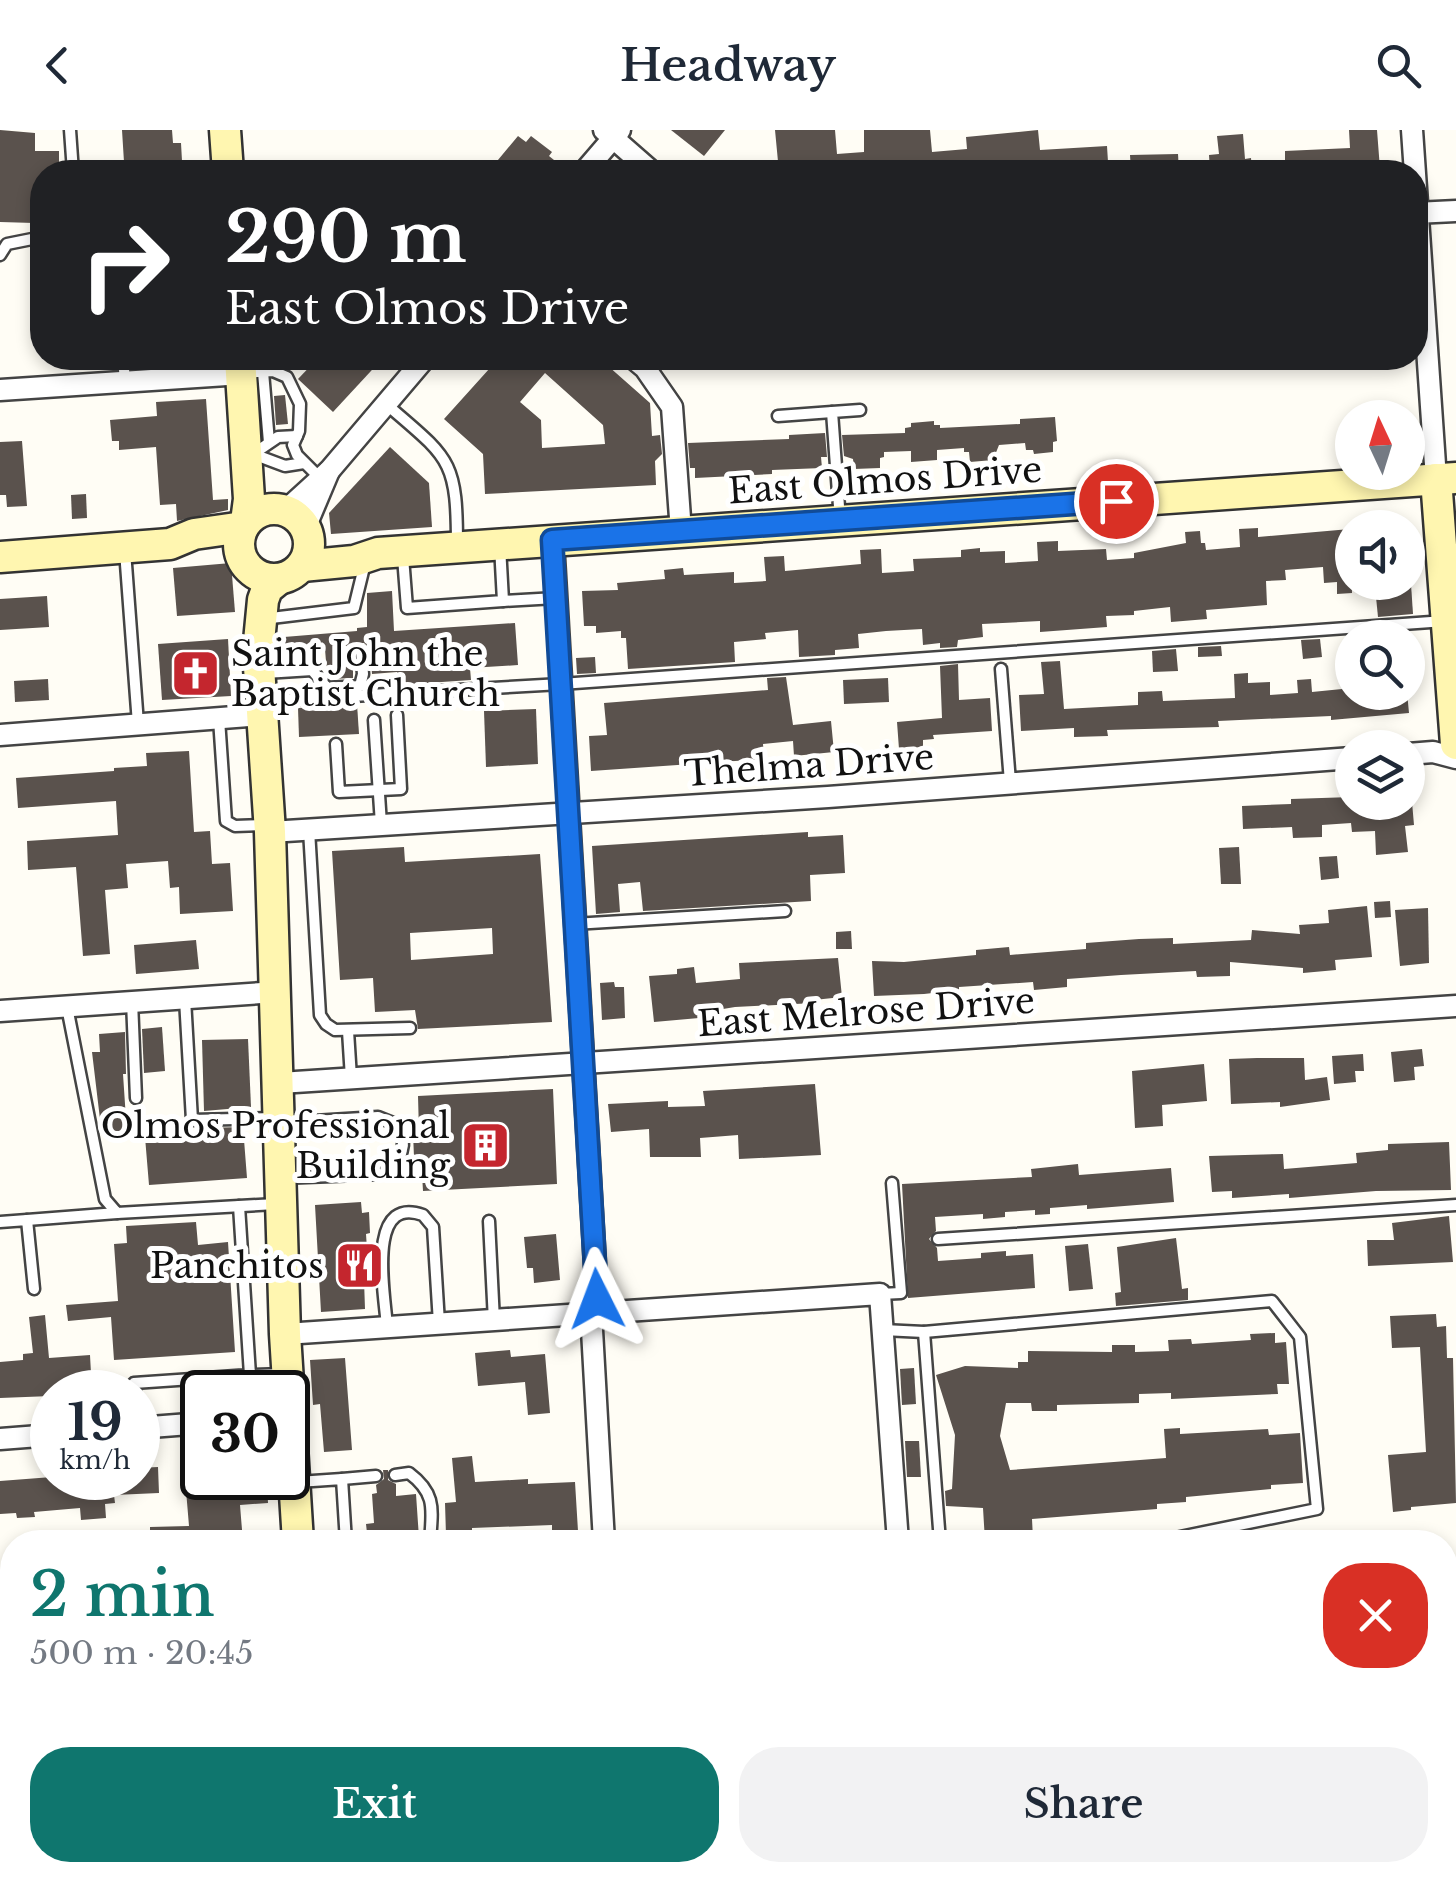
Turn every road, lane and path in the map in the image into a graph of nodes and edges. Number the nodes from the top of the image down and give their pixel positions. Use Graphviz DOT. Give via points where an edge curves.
graph roads {
  1 [pos="70,130"];
  2 [pos="225,130"];
  3 [pos="1412,130"];
  4 [pos="612,133"];
  5 [pos="73,160"];
  6 [pos="227,160"];
  7 [pos="593,160"];
  8 [pos="640,160"];
  9 [pos="1414,160"];
  10 [pos="1456,211"];
  11 [pos="1428,212"];
  12 [pos="30,239"];
  13 [pos="0,254"];
  14 [pos="1428,314"];
  15 [pos="124,370"];
  16 [pos="229,370"];
  17 [pos="248,370"];
  18 [pos="265,370"];
  19 [pos="415,370"];
  20 [pos="647,370"];
  21 [pos="125,381"];
  22 [pos="0,390"];
  23 [pos="386,404"];
  24 [pos="860,410"];
  25 [pos="832,412"];
  26 [pos="778,416"];
  27 [pos="297,436"];
  28 [pos="256,441"];
  29 [pos="304,462"];
  30 [pos="324,474"];
  31 [pos="1446,478"];
  32 [pos="294,520"];
  33 [pos="840,520"];
  34 [pos="681,532"];
  35 [pos="552,540"];
  36 [pos="244,543"];
  37 [pos="500,544"];
  38 [pos="125,547"];
  39 [pos="457,547"];
  40 [pos="383,553"];
  41 [pos="0,556"];
  42 [pos="290,573"];
  43 [pos="556,598"];
  44 [pos="503,601"];
  45 [pos="262,619"];
  46 [pos="1446,620"];
  47 [pos="362,651"];
  48 [pos="1001,669"];
  49 [pos="560,684"];
  50 [pos="259,685"];
  51 [pos="354,690"];
  52 [pos="397,715"];
  53 [pos="219,718"];
  54 [pos="374,720"];
  55 [pos="138,724"];
  56 [pos="0,734"];
  57 [pos="336,744"];
  58 [pos="1456,744"];
  59 [pos="1425,753"];
  60 [pos="1456,758"];
  61 [pos="1335,759"];
  62 [pos="1010,784"];
  63 [pos="379,790"];
  64 [pos="568,814"];
  65 [pos="381,825"];
  66 [pos="270,828"];
  67 [pos="309,830"];
  68 [pos="786,912"];
  69 [pos="573,924"];
  70 [pos="277,992"];
  71 [pos="185,998"];
  72 [pos="132,1000"];
  73 [pos="67,1006"];
  74 [pos="1456,1006"];
  75 [pos="0,1011"];
  76 [pos="410,1028"];
  77 [pos="348,1031"];
  78 [pos="583,1063"];
  79 [pos="351,1078"];
  80 [pos="280,1083"];
  81 [pos="136,1098"];
  82 [pos="279,1120"];
  83 [pos="892,1182"];
  84 [pos="281,1191"];
  85 [pos="1456,1205"];
  86 [pos="239,1206"];
  87 [pos="117,1213"];
  88 [pos="27,1220"];
  89 [pos="490,1221"];
  90 [pos="0,1222"];
  91 [pos="938,1238"];
  92 [pos="34,1289"];
  93 [pos="880,1294"];
  94 [pos="594,1315"];
  95 [pos="494,1322"];
  96 [pos="439,1325"];
  97 [pos="387,1328"];
  98 [pos="883,1330"];
  99 [pos="924,1332"];
  100 [pos="285,1334"];
  101 [pos="250,1370"];
  102 [pos="287,1370"];
  103 [pos="30,1436"];
  104 [pos="0,1438"];
  105 [pos="395,1474"];
  106 [pos="376,1476"];
  107 [pos="342,1478"];
  108 [pos="310,1481"];
  109 [pos="295,1500"];
  110 [pos="297,1530"];
  111 [pos="345,1530"];
  112 [pos="431,1530"];
  113 [pos="603,1530"];
  114 [pos="897,1530"];
  115 [pos="939,1530"];
  116 [pos="1224,1530"];
  1 -- 5 [label="lane"];
  2 -- 6 [label="street"];
  3 -- 9 [label="street"];
  4 -- 7 [label="street"];
  4 -- 8 [label="street"];
  10 -- 11 [label="street"];
  12 -- 13 [label="lane" via="6,244"];
  14 -- 31 [label="street"];
  15 -- 21 [label="lane"];
  16 -- 21 [label="street"];
  17 -- 28 [label="street"];
  18 -- 27 [label="lane" via="287,377 300,404"];
  19 -- 23 [label="street"];
  20 -- 34 [label="street" via="672,407"];
  21 -- 22 [label="street"];
  23 -- 30 [label="street"];
  23 -- 39 [label="lane" via="451,469"];
  24 -- 25 [label="lane"];
  25 -- 26 [label="lane"];
  25 -- 33 [label="lane"];
  27 -- 28 [label="lane"];
  27 -- 29 [label="lane"];
  28 -- 29 [label="lane" via="285,466"];
  28 -- 32 [label="street" via="261,482 270,500"];
  28 -- 36 [label="street"];
  29 -- 30 [label="lane"];
  30 -- 32 [label="street"];
  31 -- 33 [label="street, East Olmos Drive"];
  31 -- 46 [label="street"];
  32 -- 36 [label="street" via="261,511"];
  32 -- 40 [label="street, East Olmos Drive" via="327,547"];
  32 -- 42 [label="street" via="309,550"];
  33 -- 34 [label="street, East Olmos Drive"];
  34 -- 35 [label="street, East Olmos Drive"];
  35 -- 37 [label="street, East Olmos Drive"];
  35 -- 43 [label="street"];
  36 -- 38 [label="street" via="198,551 170,544"];
  36 -- 42 [label="street" via="260,577"];
  36 -- 50 [label="street"];
  37 -- 39 [label="street, East Olmos Drive"];
  37 -- 44 [label="lane"];
  38 -- 41 [label="street"];
  38 -- 55 [label="lane"];
  39 -- 40 [label="street, East Olmos Drive"];
  40 -- 42 [label="street, East Olmos Drive"];
  40 -- 44 [label="lane" via="406,608"];
  40 -- 45 [label="lane" via="354,608"];
  42 -- 45 [label="street" via="266,589"];
  43 -- 44 [label="lane"];
  43 -- 49 [label="street"];
  45 -- 50 [label="street"];
  46 -- 49 [label="lane"];
  46 -- 58 [label="street"];
  47 -- 51 [label="lane" via="363,674"];
  48 -- 62 [label="lane"];
  49 -- 51 [label="lane"];
  49 -- 64 [label="street"];
  50 -- 51 [label="lane"];
  50 -- 51 [label="lane" via="312,670 327,688"];
  50 -- 53 [label="street"];
  50 -- 66 [label="street"];
  52 -- 63 [label="lane" via="401,788"];
  53 -- 55 [label="street"];
  53 -- 66 [label="lane" via="226,821"];
  54 -- 63 [label="lane"];
  55 -- 56 [label="street"];
  57 -- 63 [label="lane" via="339,792"];
  59 -- 60 [label="street"];
  61 -- 62 [label="street, Thelma Drive"];
  62 -- 64 [label="street, Thelma Drive"];
  63 -- 65 [label="lane"];
  64 -- 65 [label="street, Thelma Drive"];
  64 -- 69 [label="street"];
  65 -- 67 [label="street, Thelma Drive"];
  66 -- 67 [label="street, Thelma Drive"];
  66 -- 70 [label="street"];
  67 -- 77 [label="lane" via="320,1014 335,1030"];
  68 -- 69 [label="lane"];
  69 -- 78 [label="street"];
  70 -- 71 [label="street"];
  70 -- 80 [label="street"];
  71 -- 72 [label="street"];
  71 -- 82 [label="lane" via="192,1120"];
  72 -- 73 [label="street"];
  72 -- 81 [label="lane"];
  73 -- 75 [label="street"];
  73 -- 87 [label="lane" via="106,1200"];
  74 -- 78 [label="street, East Melrose Drive"];
  76 -- 77 [label="lane"];
  77 -- 79 [label="lane"];
  78 -- 79 [label="street, East Melrose Drive"];
  78 -- 94 [label="street"];
  79 -- 80 [label="street, East Melrose Drive"];
  80 -- 82 [label="street"];
  82 -- 84 [label="street"];
  82 -- 84 [label="lane" via="378,1118 398,1124 404,1142 401,1156 382,1174"];
  83 -- 93 [label="lane" via="901,1293"];
  84 -- 86 [label="lane"];
  84 -- 100 [label="street"];
  85 -- 91 [label="lane"];
  86 -- 87 [label="lane"];
  86 -- 101 [label="lane"];
  87 -- 88 [label="lane"];
  88 -- 90 [label="lane"];
  88 -- 92 [label="lane"];
  89 -- 95 [label="lane"];
  93 -- 94 [label="street"];
  93 -- 98 [label="street"];
  94 -- 95 [label="street"];
  94 -- 113 [label="street"];
  95 -- 96 [label="street"];
  96 -- 97 [label="street"];
  96 -- 97 [label="lane" via="433,1227 424,1215 406,1212 391,1219 383,1234"];
  97 -- 100 [label="street"];
  98 -- 99 [label="lane"];
  98 -- 114 [label="street"];
  99 -- 115 [label="lane"];
  99 -- 116 [label="lane" via="1272,1301 1300,1337 1317,1509"];
  100 -- 102 [label="street"];
  103 -- 104 [label="street"];
  105 -- 112 [label="lane" via="409,1473 427,1487"];
  106 -- 107 [label="lane"];
  107 -- 108 [label="lane"];
  107 -- 111 [label="lane"];
  109 -- 110 [label="street"];
}
